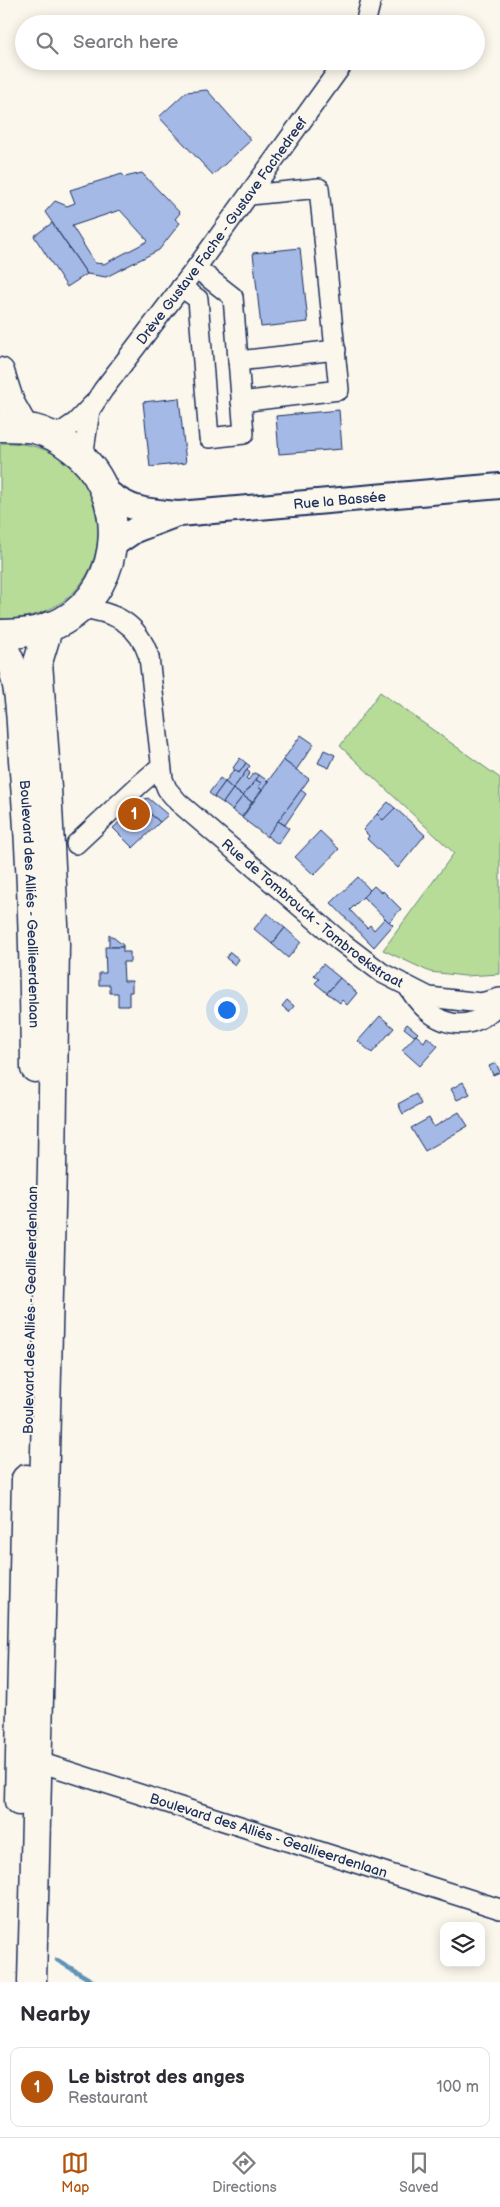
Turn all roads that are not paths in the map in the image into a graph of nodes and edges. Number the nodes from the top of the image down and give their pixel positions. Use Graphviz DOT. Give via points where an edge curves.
graph roads {
  1 [pos="371,0"];
  2 [pos="367,15"];
  3 [pos="339,70"];
  4 [pos="250,195"];
  5 [pos="196,268"];
  6 [pos="182,287"];
  7 [pos="336,350"];
  8 [pos="238,361"];
  9 [pos="0,372"];
  10 [pos="98,398"];
  11 [pos="241,402"];
  12 [pos="12,427"];
  13 [pos="54,437"];
  14 [pos="83,457"];
  15 [pos="500,486"];
  16 [pos="107,492"];
  17 [pos="179,514"];
  18 [pos="113,545"];
  19 [pos="103,578"];
  20 [pos="80,608"];
  21 [pos="118,612"];
  22 [pos="49,626"];
  23 [pos="0,634"];
  24 [pos="0,642"];
  25 [pos="161,766"];
  26 [pos="76,844"];
  27 [pos="407,986"];
  28 [pos="500,998"];
  29 [pos="500,1002"];
  30 [pos="39,1762"];
  31 [pos="500,1909"];
  32 [pos="14,1982"];
  33 [pos="32,1982"];
  1 -- 2 [label="street"];
  3 -- 4 [label="street, Drève Gustave Fache - Gustave Fachedreef"];
  4 -- 5 [label="street, Drève Gustave Fache - Gustave Fachedreef"];
  4 -- 7 [label="street" via="319,188"];
  5 -- 6 [label="street, Drève Gustave Fache - Gustave Fachedreef"];
  5 -- 8 [label="street" via="233,297"];
  6 -- 10 [label="street, Drève Gustave Fache - Gustave Fachedreef"];
  6 -- 11 [label="street" via="198,299 209,438 244,434"];
  7 -- 8 [label="street"];
  7 -- 11 [label="street" via="339,390"];
  8 -- 11 [label="street"];
  9 -- 12 [label="highway" via="10,403"];
  10 -- 13 [label="street, Drève Gustave Fache - Gustave Fachedreef" via="76,422"];
  10 -- 14 [label="street, Drève Gustave Fache - Gustave Fachedreef" via="90,410"];
  12 -- 13 [label="highway" via="36,430"];
  13 -- 14 [label="highway"];
  14 -- 16 [label="highway"];
  15 -- 17 [label="main road, Rue la Bassée"];
  16 -- 17 [label="main road, Rue la Bassée" via="135,509"];
  16 -- 18 [label="highway" via="113,519"];
  17 -- 18 [label="main road, Rue la Bassée" via="135,530"];
  18 -- 19 [label="highway"];
  19 -- 20 [label="highway"];
  19 -- 21 [label="street, Rue de Tombrouck - Tombroekstraat"];
  20 -- 21 [label="street, Rue de Tombrouck - Tombroekstraat"];
  20 -- 22 [label="highway"];
  21 -- 25 [label="street, Rue de Tombrouck - Tombroekstraat" via="140,636 150,657"];
  22 -- 23 [label="highway"];
  22 -- 30 [label="highway, Boulevard des Alliés - Geallieerdenlaan" via="38,662 55,944"];
  24 -- 32 [label="highway, Boulevard des Alliés - Geallieerdenlaan" via="12,663 17,683 34,931 35,1083"];
  25 -- 26 [label="street"];
  25 -- 27 [label="street, Rue de Tombrouck - Tombroekstraat" via="167,789 178,802 340,941 382,973"];
  27 -- 28 [label="street, Rue de Tombrouck - Tombroekstraat" via="429,997 456,1002 481,1003"];
  27 -- 29 [label="street" via="418,1004 436,1018 458,1025 492,1012"];
  30 -- 31 [label="street, Boulevard des Alliés - Geallieerdenlaan"];
  30 -- 33 [label="highway, Boulevard des Alliés - Geallieerdenlaan"];
}
